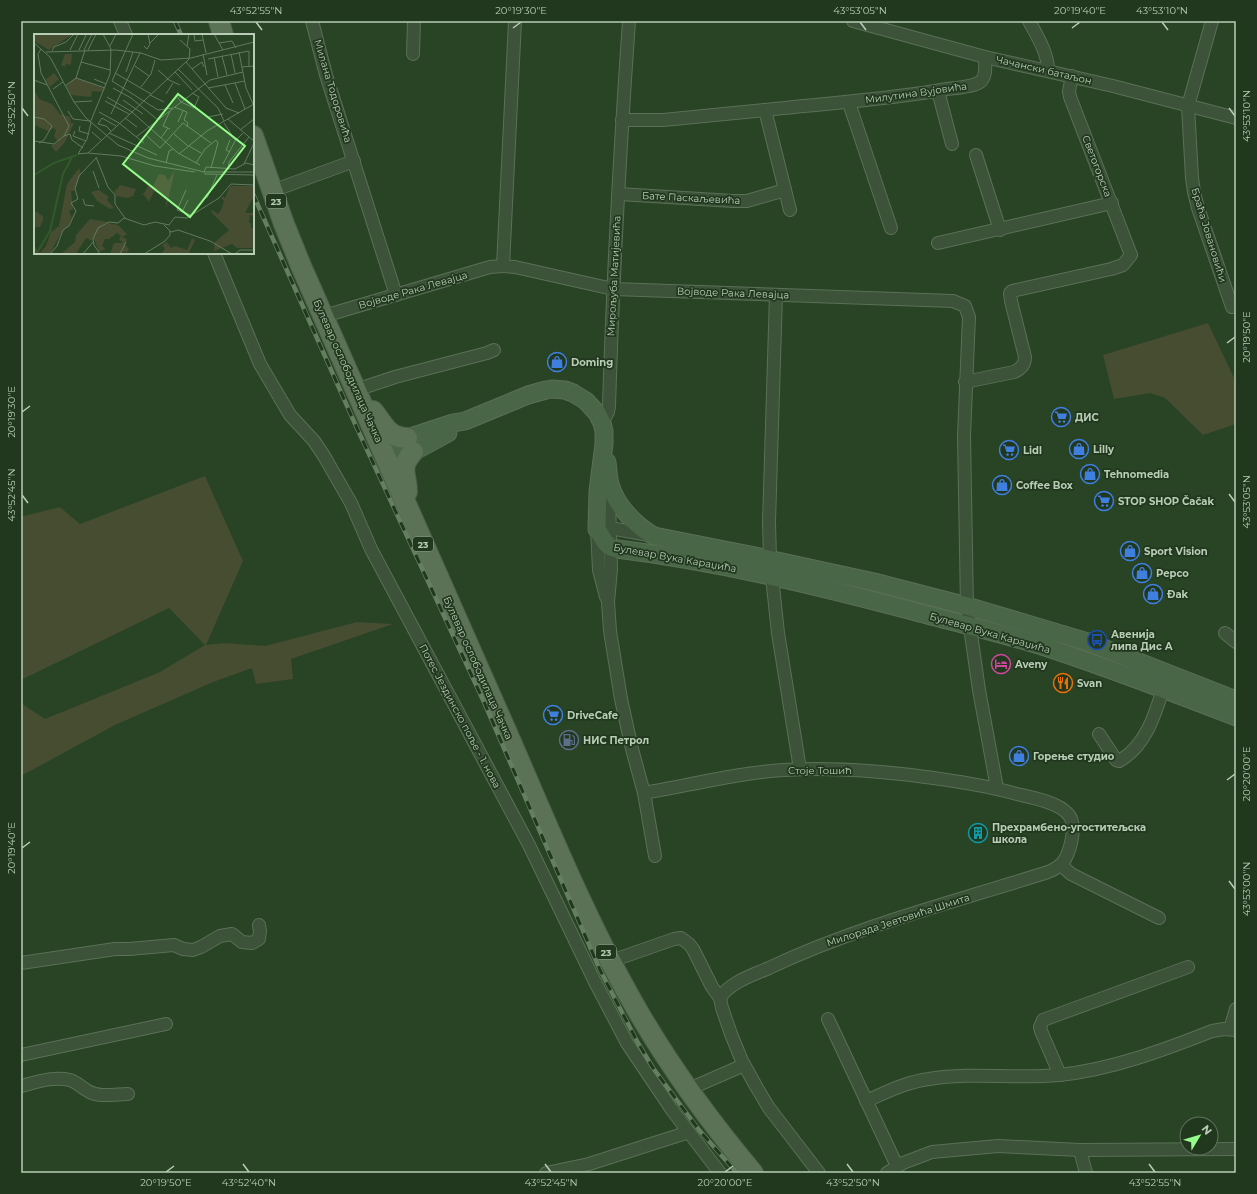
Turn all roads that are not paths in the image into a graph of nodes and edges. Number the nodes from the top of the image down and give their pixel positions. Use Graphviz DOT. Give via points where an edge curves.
graph roads {
  1 [pos="120,21"];
  2 [pos="219,21"];
  3 [pos="312,21"];
  4 [pos="414,21"];
  5 [pos="515,21"];
  6 [pos="629,21"];
  7 [pos="853,21"];
  8 [pos="1029,21"];
  9 [pos="1212,21"];
  10 [pos="126,34"];
  11 [pos="222,34"];
  12 [pos="413,54"];
  13 [pos="985,57"];
  14 [pos="1048,70"];
  15 [pos="1072,76"];
  16 [pos="938,91"];
  17 [pos="849,103"];
  18 [pos="1188,106"];
  19 [pos="765,110"];
  20 [pos="1236,118"];
  21 [pos="622,120"];
  22 [pos="254,139"];
  23 [pos="952,144"];
  24 [pos="976,155"];
  25 [pos="354,161"];
  26 [pos="785,190"];
  27 [pos="272,191"];
  28 [pos="619,194"];
  29 [pos="1112,202"];
  30 [pos="790,210"];
  31 [pos="891,228"];
  32 [pos="1000,230"];
  33 [pos="938,243"];
  34 [pos="214,254"];
  35 [pos="503,266"];
  36 [pos="613,289"];
  37 [pos="396,295"];
  38 [pos="776,295"];
  39 [pos="1234,307"];
  40 [pos="324,316"];
  41 [pos="494,350"];
  42 [pos="965,382"];
  43 [pos="359,396"];
  44 [pos="602,423"];
  45 [pos="604,444"];
  46 [pos="410,445"];
  47 [pos="386,454"];
  48 [pos="610,484"];
  49 [pos="405,502"];
  50 [pos="603,529"];
  51 [pos="654,536"];
  52 [pos="610,547"];
  53 [pos="770,559"];
  54 [pos="772,577"];
  55 [pos="608,602"];
  56 [pos="967,606"];
  57 [pos="971,626"];
  58 [pos="1225,632"];
  59 [pos="1236,642"];
  60 [pos="1163,688"];
  61 [pos="1236,700"];
  62 [pos="1236,717"];
  63 [pos="1099,734"];
  64 [pos="800,769"];
  65 [pos="997,788"];
  66 [pos="644,793"];
  67 [pos="655,856"];
  68 [pos="1061,865"];
  69 [pos="1159,918"];
  70 [pos="259,925"];
  71 [pos="611,961"];
  72 [pos="21,963"];
  73 [pos="1188,967"];
  74 [pos="720,998"];
  75 [pos="1236,1009"];
  76 [pos="828,1019"];
  77 [pos="166,1024"];
  78 [pos="1233,1029"];
  79 [pos="21,1055"];
  80 [pos="744,1065"];
  81 [pos="1060,1075"];
  82 [pos="21,1086"];
  83 [pos="688,1089"];
  84 [pos="128,1094"];
  85 [pos="866,1101"];
  86 [pos="688,1132"];
  87 [pos="1236,1149"];
  88 [pos="1080,1150"];
  89 [pos="892,1170"];
  90 [pos="546,1173"];
  91 [pos="720,1173"];
  92 [pos="753,1173"];
  93 [pos="819,1173"];
  94 [pos="1086,1173"];
  1 -- 10 [label="street"];
  2 -- 11 [label="main road"];
  3 -- 25 [label="street, Милана Тодоровића" via="326,75"];
  4 -- 12 [label="street"];
  5 -- 35 [label="street"];
  6 -- 21 [label="street, Мирољуба Матијевића"];
  7 -- 13 [label="street, Чачански батаљон"];
  8 -- 14 [label="street" via="1046,55"];
  9 -- 18 [label="street, Браћа Јовановићи"];
  13 -- 14 [label="street, Чачански батаљон"];
  13 -- 16 [label="street, Милутина Вујовића" via="985,75 979,83"];
  14 -- 15 [label="street, Чачански батаљон"];
  15 -- 18 [label="street, Чачански батаљон"];
  15 -- 29 [label="street, Светогорска" via="1070,97"];
  16 -- 17 [label="street, Милутина Вујовића"];
  16 -- 23 [label="street"];
  17 -- 19 [label="street, Милутина Вујовића"];
  17 -- 31 [label="street, Милутина Вујовића"];
  18 -- 20 [label="street, Чачански батаљон"];
  18 -- 39 [label="street, Браћа Јовановићи" via="1194,192"];
  19 -- 21 [label="street, Милутина Вујовића" via="663,120"];
  19 -- 26 [label="street"];
  21 -- 28 [label="street, Мирољуба Матијевића"];
  22 -- 27 [label="main road, Булевар ослободилаца Чачка / 23"];
  24 -- 32 [label="street"];
  25 -- 27 [label="street"];
  25 -- 37 [label="street, Милана Тодоровића"];
  26 -- 28 [label="street, Бате Паскаљевића" via="747,201"];
  26 -- 30 [label="street"];
  27 -- 40 [label="main road, Булевар ослободилаца Чачка / 23" via="301,266"];
  28 -- 36 [label="street, Мирољуба Матијевића"];
  29 -- 32 [label="street"];
  29 -- 42 [label="street, Светогорска" via="1131,255 1123,265 1012,291 1011,301 1025,362 1014,372"];
  32 -- 33 [label="street"];
  34 -- 86 [label="street, Потес Јездинско поље - 1. нова" via="260,364 290,415 314,441 352,503 371,549 529,845 627,1042"];
  35 -- 36 [label="street, Војводе Рака Левајца"];
  35 -- 37 [label="street, Војводе Рака Левајца" via="490,267"];
  36 -- 38 [label="street, Војводе Рака Левајца"];
  36 -- 44 [label="street, Мирољуба Матијевића" via="609,406"];
  37 -- 40 [label="street, Војводе Рака Левајца"];
  38 -- 42 [label="street, Војводе Рака Левајца" via="953,301 965,306 969,317"];
  38 -- 53 [label="street"];
  40 -- 43 [label="main road, Булевар ослободилаца Чачка / 23"];
  41 -- 43 [label="street" via="487,354 389,378"];
  42 -- 56 [label="street"];
  43 -- 46 [label="main road" via="390,432"];
  43 -- 47 [label="main road, Булевар ослободилаца Чачка / 23"];
  44 -- 45 [label="street, Мирољуба Матијевића"];
  44 -- 46 [label="street" via="593,408 580,396 565,390 552,389 528,395 465,422 453,423"];
  45 -- 48 [label="street"];
  45 -- 50 [label="street, Мирољуба Матијевића" via="598,491"];
  46 -- 47 [label="street"];
  46 -- 49 [label="main road" via="403,471 407,491"];
  47 -- 49 [label="main road, Булевар ослободилаца Чачка / 23"];
  48 -- 50 [label="street"];
  48 -- 51 [label="street" via="627,513 642,529"];
  49 -- 71 [label="main road, Булевар ослободилаца Чачка / 23" via="561,856"];
  50 -- 51 [label="street, Булевар Вука Караџића"];
  50 -- 52 [label="street, Булевар Вука Караџића" via="605,542"];
  50 -- 55 [label="street" via="599,570"];
  51 -- 53 [label="street, Булевар Вука Караџића"];
  52 -- 54 [label="street, Булевар Вука Караџића" via="714,564"];
  52 -- 55 [label="street"];
  53 -- 56 [label="street, Булевар Вука Караџића"];
  54 -- 57 [label="street, Булевар Вука Караџића"];
  54 -- 64 [label="street" via="778,633"];
  55 -- 66 [label="street" via="621,699"];
  56 -- 57 [label="street"];
  56 -- 61 [label="street, Булевар Вука Караџића" via="1088,642"];
  57 -- 60 [label="street, Булевар Вука Караџића" via="1048,648"];
  57 -- 65 [label="street" via="979,690"];
  58 -- 59 [label="street"];
  60 -- 62 [label="street, Булевар Вука Караџића"];
  60 -- 63 [label="street" via="1150,726 1139,743 1123,759 1116,760"];
  64 -- 65 [label="street, Стоје Тошић" via="877,772"];
  64 -- 66 [label="street, Стоје Тошић" via="724,777"];
  65 -- 68 [label="street, Стоје Тошић" via="1035,798 1068,813 1072,832 1070,846"];
  66 -- 67 [label="street"];
  68 -- 69 [label="street" via="1071,874"];
  68 -- 74 [label="street, Милорада Јевтовића Шмита" via="1048,872 827,942 737,983"];
  70 -- 72 [label="street" via="259,939 252,943 242,942 232,934 220,936 193,950 174,945 115,949"];
  71 -- 74 [label="street" via="681,938 693,949 712,988"];
  71 -- 83 [label="main road, Булевар ослободилаца Чачка / 23" via="643,1020"];
  73 -- 81 [label="street" via="1043,1020 1041,1031"];
  74 -- 80 [label="street"];
  75 -- 78 [label="street"];
  76 -- 85 [label="street"];
  77 -- 79 [label="street"];
  78 -- 81 [label="street" via="1212,1031 1110,1066"];
  80 -- 83 [label="street"];
  80 -- 93 [label="street" via="769,1108"];
  81 -- 85 [label="street" via="929,1078 900,1086"];
  82 -- 84 [label="street" via="61,1079 71,1081 98,1095"];
  83 -- 92 [label="main road, Булевар ослободилаца Чачка / 23"];
  85 -- 89 [label="street"];
  86 -- 90 [label="street" via="588,1164"];
  86 -- 91 [label="street, Потес Јездинско поље - 1. нова"];
  87 -- 88 [label="street"];
  88 -- 89 [label="street" via="998,1146 932,1152"];
  88 -- 94 [label="street"];
}
